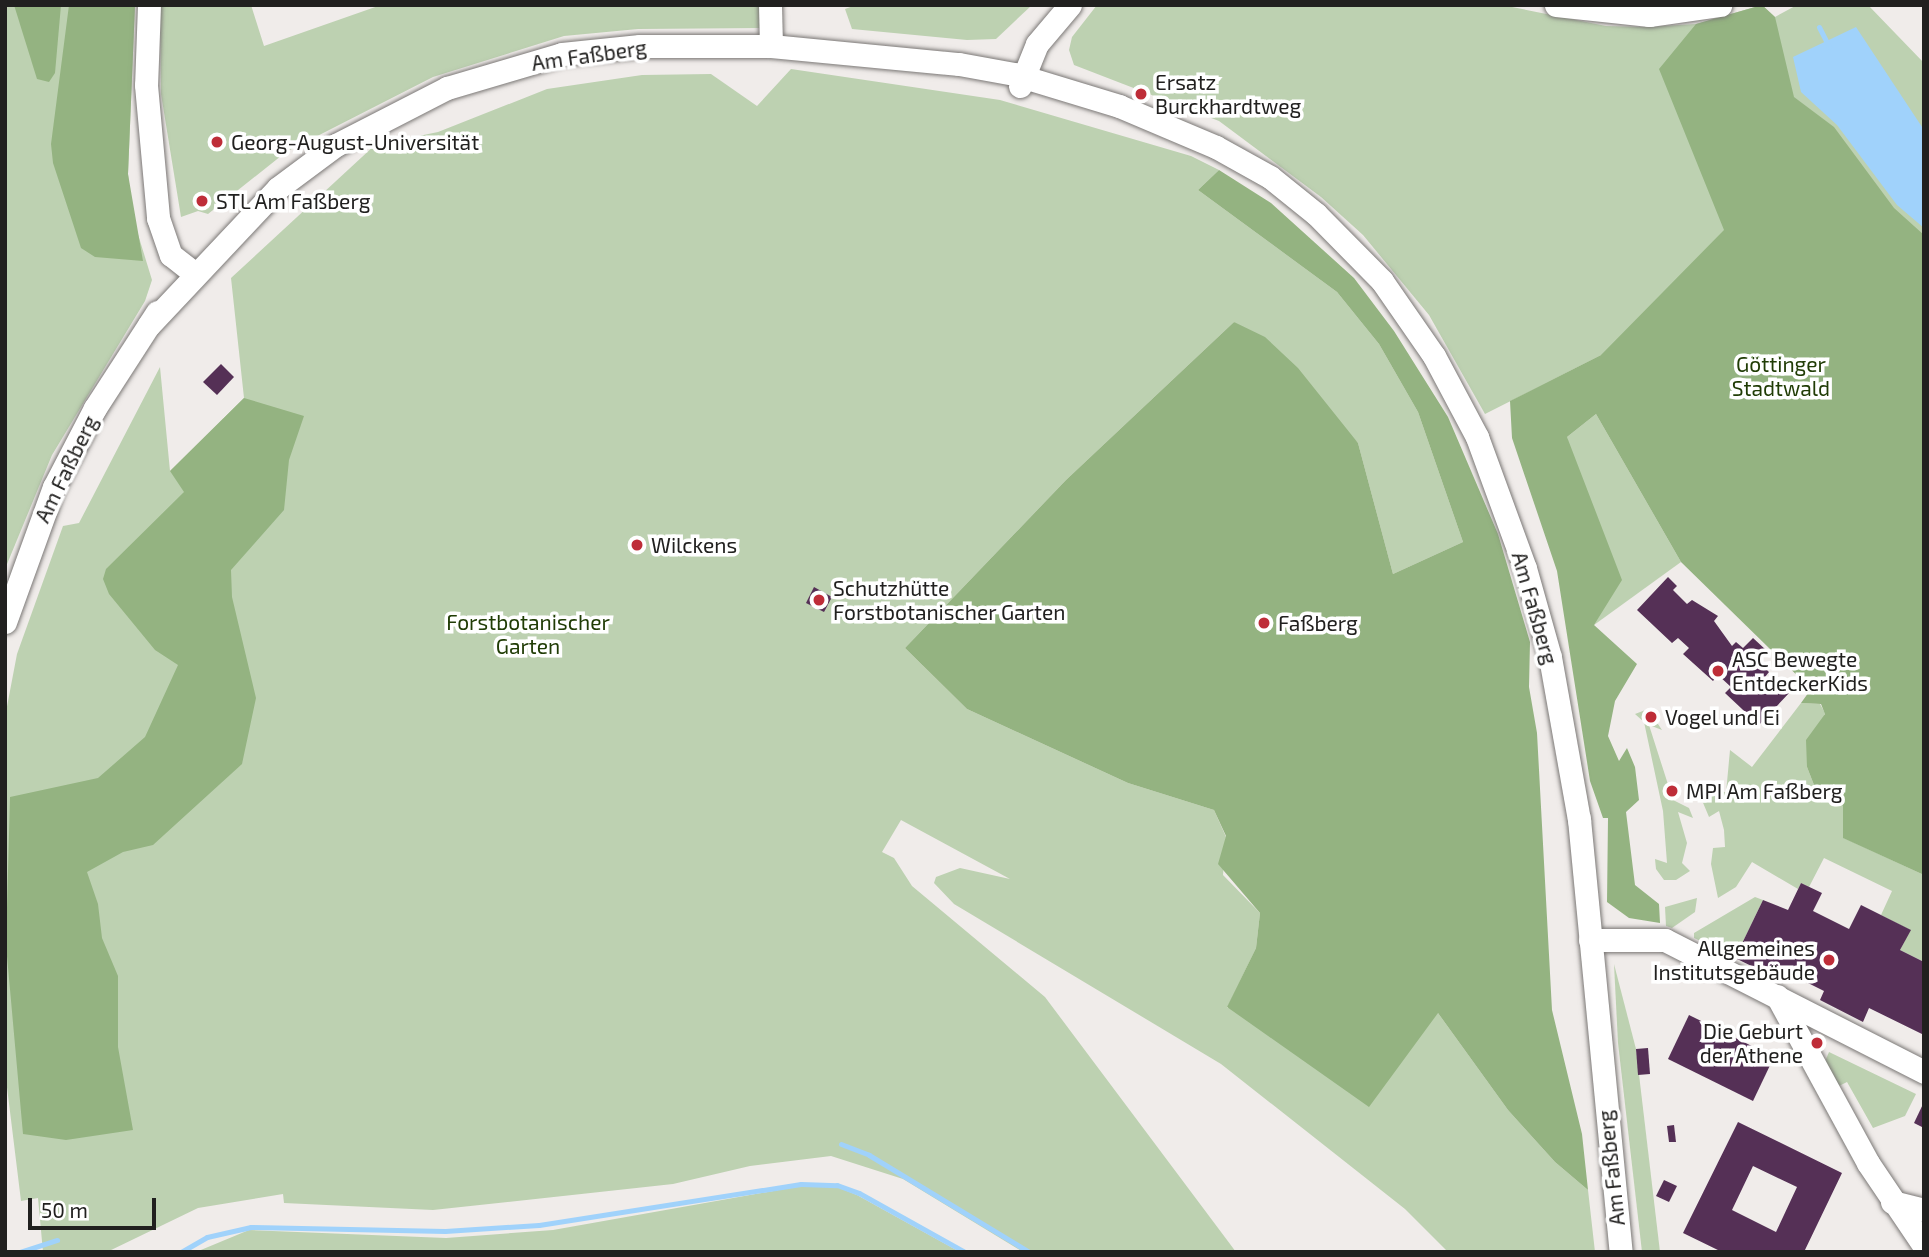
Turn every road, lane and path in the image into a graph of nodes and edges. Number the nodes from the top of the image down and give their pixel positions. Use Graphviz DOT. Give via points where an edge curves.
graph roads {
  1 [pos="149,5"];
  2 [pos="770,5"];
  3 [pos="1062,5"];
  4 [pos="1070,5"];
  5 [pos="1556,5"];
  6 [pos="1720,5"];
  7 [pos="771,46"];
  8 [pos="1017,80"];
  9 [pos="192,271"];
  10 [pos="5,622"];
  11 [pos="1590,940"];
  12 [pos="1777,996"];
  13 [pos="1924,1072"];
  14 [pos="1892,1202"];
  15 [pos="1924,1210"];
  16 [pos="1924,1246"];
  17 [pos="1621,1252"];
  1 -- 9 [label="street" via="146,85 153,168 169,228"];
  2 -- 7 [label="street"];
  3 -- 8 [label="street" via="1029,38"];
  4 -- 8 [label="street" via="1037,44"];
  5 -- 6 [label="street" via="1649,15"];
  7 -- 8 [label="street, Am Faßberg" via="890,57"];
  7 -- 9 [label="street, Am Faßberg" via="640,46 562,54 447,88 336,145 278,188"];
  8 -- 11 [label="street, Am Faßberg" via="1149,120 1216,147 1259,171 1316,214 1382,281 1434,356 1477,437 1539,614 1579,819"];
  9 -- 10 [label="street, Am Faßberg" via="149,325 95,408 54,487"];
  11 -- 12 [label="street" via="1665,940"];
  11 -- 17 [label="street, Am Faßberg"];
  12 -- 13 [label="street"];
  12 -- 14 [label="street"];
  14 -- 15 [label="street"];
  14 -- 16 [label="street"];
}
